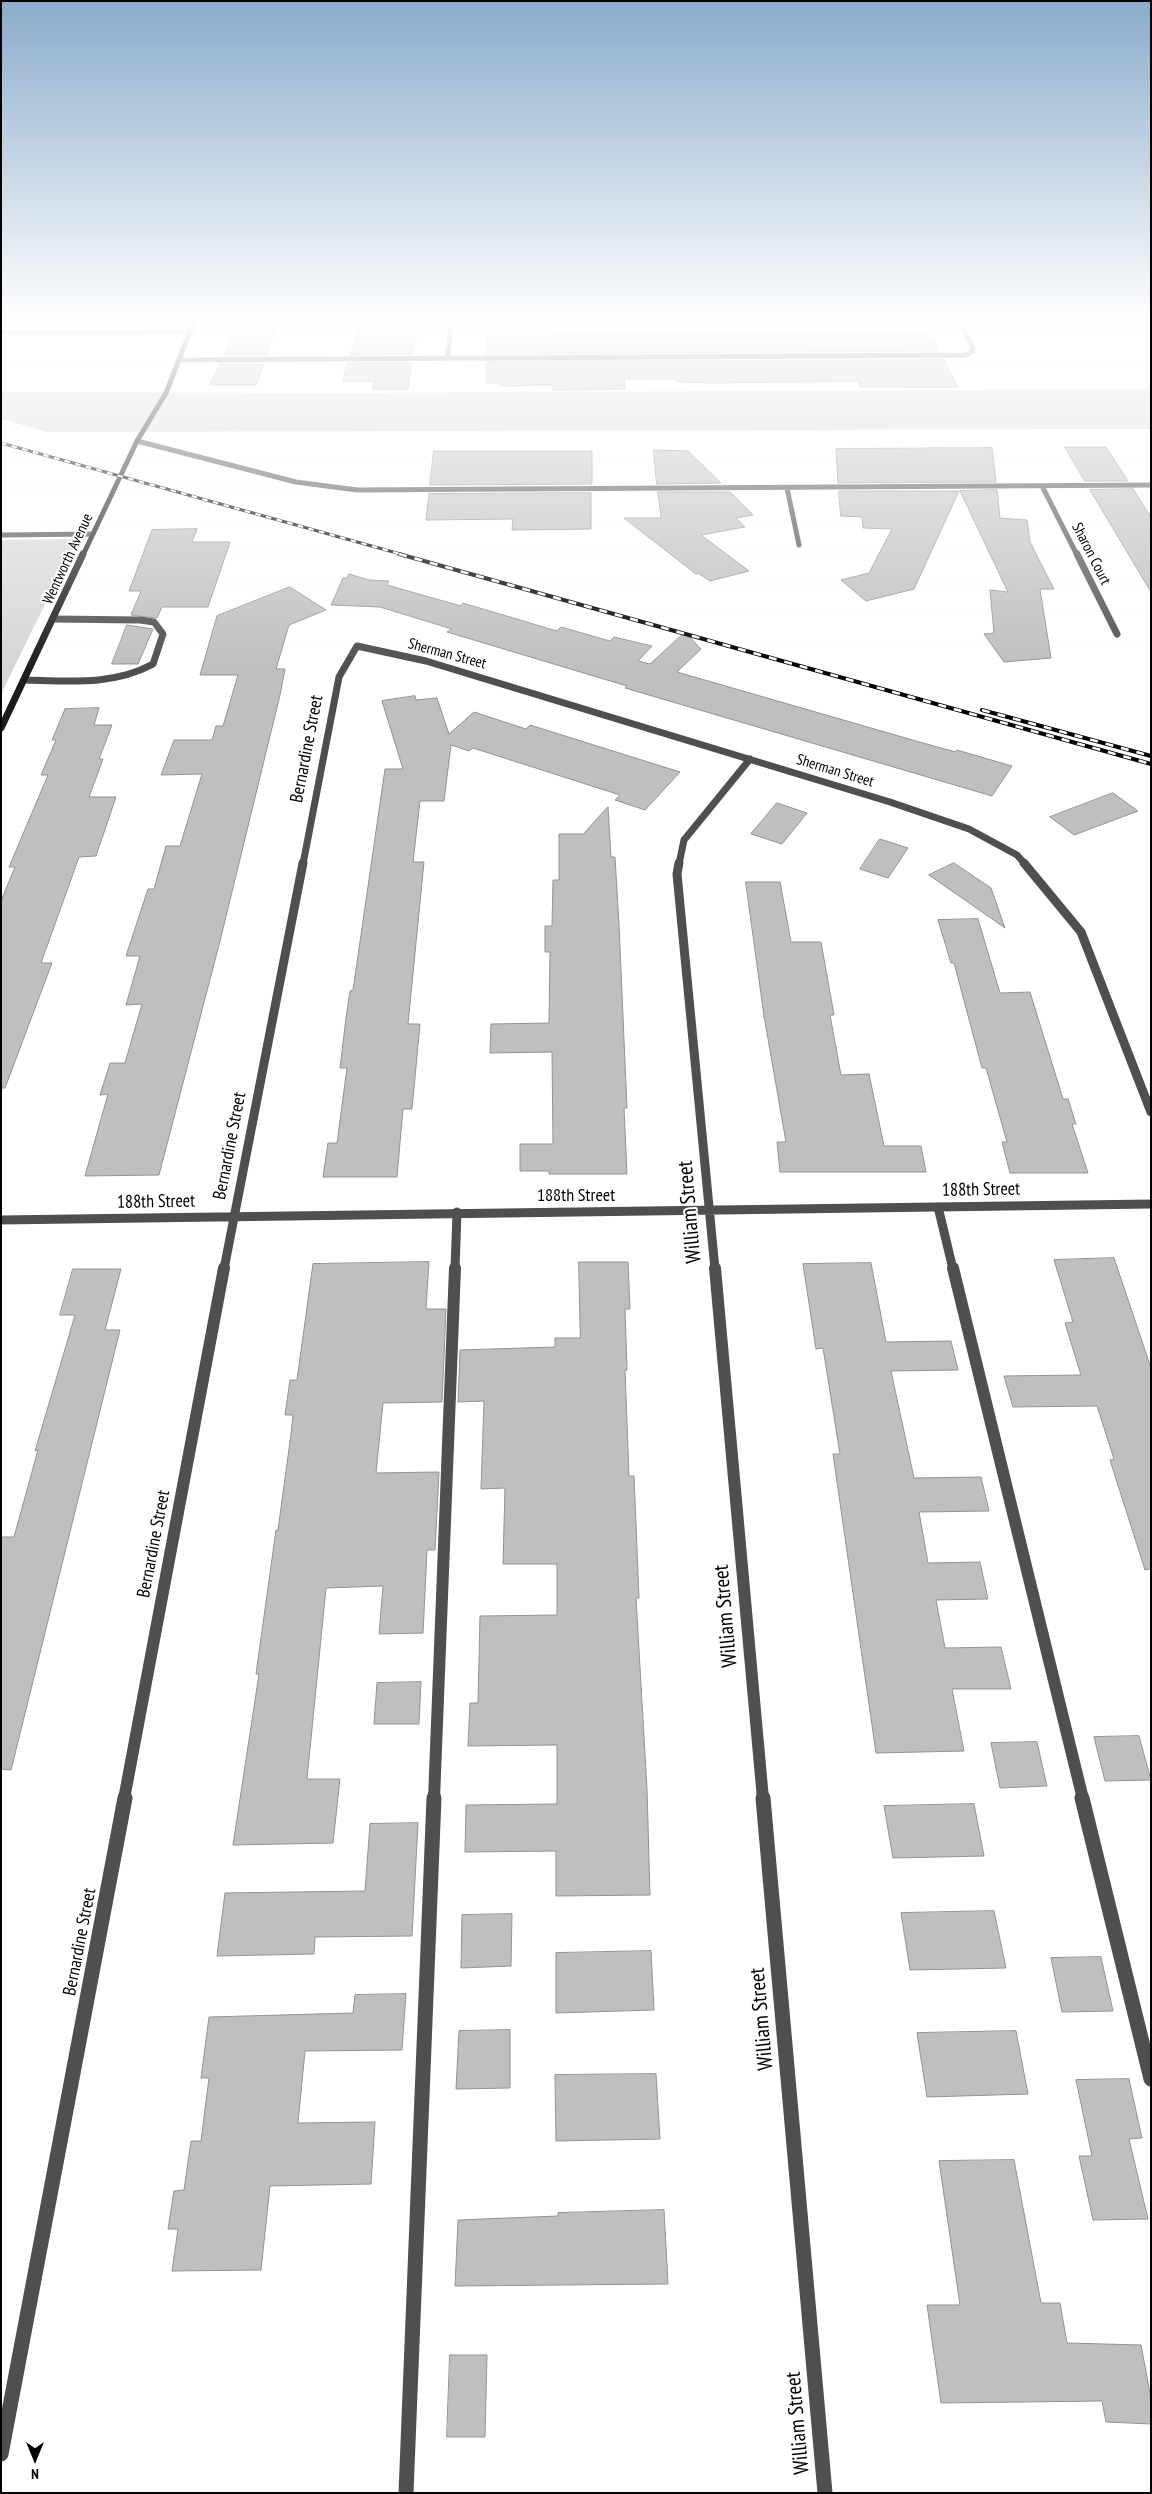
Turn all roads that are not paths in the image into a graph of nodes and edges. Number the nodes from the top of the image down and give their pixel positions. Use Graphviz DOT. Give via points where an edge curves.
graph roads {
  1 [pos="140,435"];
  2 [pos="137,441"];
  3 [pos="1151,485"];
  4 [pos="1042,486"];
  5 [pos="787,488"];
  6 [pos="93,534"];
  7 [pos="1,535"];
  8 [pos="800,545"];
  9 [pos="53,619"];
  10 [pos="1117,634"];
  11 [pos="357,646"];
  12 [pos="24,680"];
  13 [pos="1,728"];
  14 [pos="750,759"];
  15 [pos="1151,1112"];
  16 [pos="1151,1204"];
  17 [pos="938,1207"];
  18 [pos="457,1212"];
  19 [pos="710,1212"];
  20 [pos="234,1217"];
  21 [pos="1,1220"];
  22 [pos="1151,2079"];
  23 [pos="1,2454"];
  24 [pos="406,2493"];
  25 [pos="825,2493"];
  1 -- 2 [label="street, Wentworth Avenue"];
  2 -- 5 [label="street" via="296,482 357,490"];
  2 -- 6 [label="street, Wentworth Avenue"];
  3 -- 4 [label="street"];
  4 -- 5 [label="street"];
  4 -- 10 [label="street, Sharon Court"];
  5 -- 8 [label="street"];
  6 -- 7 [label="street"];
  6 -- 9 [label="street, Wentworth Avenue"];
  9 -- 12 [label="street, Wentworth Avenue"];
  9 -- 12 [label="street" via="140,620 154,622 163,634 153,664 132,674 86,680"];
  11 -- 14 [label="street, Sherman Street" via="426,661"];
  11 -- 20 [label="street, Bernardine Street" via="339,677"];
  12 -- 13 [label="street, Wentworth Avenue"];
  14 -- 15 [label="street, Sherman Street" via="969,829 1017,855 1081,932"];
  14 -- 19 [label="street, William Street" via="684,840 677,874"];
  16 -- 17 [label="street, 188th Street"];
  17 -- 19 [label="street, 188th Street"];
  17 -- 22 [label="street"];
  18 -- 19 [label="street, 188th Street"];
  18 -- 20 [label="street, 188th Street"];
  18 -- 24 [label="street"];
  19 -- 25 [label="street, William Street"];
  20 -- 21 [label="street, 188th Street"];
  20 -- 23 [label="street, Bernardine Street"];
}
